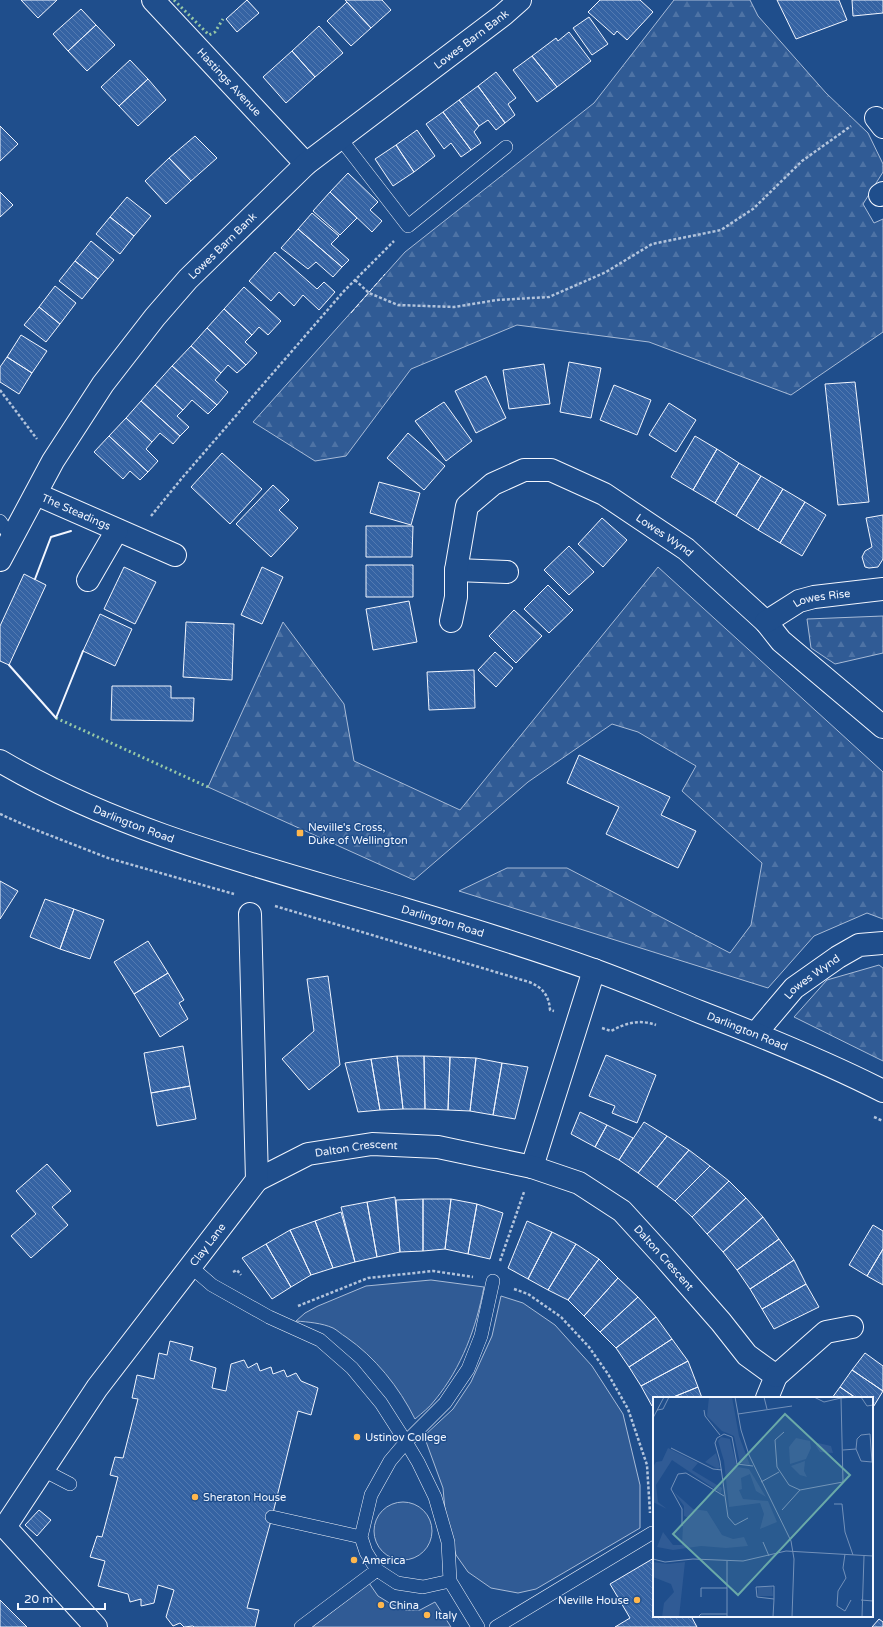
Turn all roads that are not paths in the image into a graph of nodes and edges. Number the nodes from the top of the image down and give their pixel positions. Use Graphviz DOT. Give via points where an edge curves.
graph roads {
  1 [pos="153,0"];
  2 [pos="520,0"];
  3 [pos="340,138"];
  4 [pos="506,147"];
  5 [pos="306,164"];
  6 [pos="36,494"];
  7 [pos="6,530"];
  8 [pos="126,534"];
  9 [pos="175,556"];
  10 [pos="0,560"];
  11 [pos="456,570"];
  12 [pos="507,572"];
  13 [pos="88,580"];
  14 [pos="883,589"];
  15 [pos="451,621"];
  16 [pos="766,622"];
  17 [pos="883,727"];
  18 [pos="0,761"];
  19 [pos="250,914"];
  20 [pos="883,943"];
  21 [pos="594,970"];
  22 [pos="756,1033"];
  23 [pos="883,1091"];
  24 [pos="532,1167"];
  25 [pos="257,1180"];
  26 [pos="190,1266"];
  27 [pos="493,1282"];
  28 [pos="852,1327"];
  29 [pos="776,1376"];
  30 [pos="767,1397"];
  31 [pos="406,1442"];
  32 [pos="43,1470"];
  33 [pos="70,1484"];
  34 [pos="272,1517"];
  35 [pos="652,1533"];
  36 [pos="361,1537"];
  37 [pos="378,1570"];
  38 [pos="450,1581"];
  39 [pos="96,1627"];
  40 [pos="301,1627"];
  41 [pos="478,1627"];
  42 [pos="496,1627"];
  1 -- 5 [label="main road, Hastings Avenue"];
  2 -- 3 [label="main road, Lowes Barn Bank"];
  3 -- 4 [label="lane" via="408,226"];
  3 -- 5 [label="main road, Lowes Barn Bank"];
  5 -- 6 [label="main road, Lowes Barn Bank" via="193,273 155,317 103,384 53,461"];
  6 -- 7 [label="main road, Lowes Barn Bank"];
  6 -- 8 [label="main road, The Steadings"];
  7 -- 10 [label="main road, Lowes Barn Bank"];
  8 -- 9 [label="main road, The Steadings"];
  8 -- 13 [label="main road, The Steadings"];
  11 -- 12 [label="main road"];
  11 -- 15 [label="main road, Lowes Wynd" via="456,597"];
  11 -- 16 [label="main road, Lowes Wynd" via="467,506 493,484 524,470 551,470 604,494 686,549"];
  14 -- 16 [label="main road, Lowes Rise" via="814,597 799,602"];
  16 -- 17 [label="main road, Lowes Wynd" via="781,641"];
  18 -- 21 [label="main road, Darlington Road" via="104,813 160,834"];
  19 -- 25 [label="main road"];
  20 -- 22 [label="main road, Lowes Wynd" via="859,945 794,988"];
  21 -- 22 [label="main road, Darlington Road"];
  21 -- 24 [label="main road"];
  22 -- 23 [label="main road, Darlington Road"];
  24 -- 25 [label="main road, Dalton Crescent" via="438,1147 372,1144 308,1154"];
  24 -- 29 [label="main road, Dalton Crescent" via="579,1183 622,1211 747,1355"];
  25 -- 26 [label="main road, Clay Lane"];
  26 -- 31 [label="lane" via="212,1285 243,1303 320,1340 357,1373 381,1403"];
  26 -- 32 [label="main road, Clay Lane" via="97,1388"];
  27 -- 31 [label="lane" via="481,1336 468,1369 445,1403"];
  28 -- 29 [label="main road" via="826,1332"];
  29 -- 30 [label="main road"];
  31 -- 36 [label="lane" via="390,1462 371,1495"];
  31 -- 38 [label="lane" via="435,1497 448,1542"];
  32 -- 33 [label="lane"];
  32 -- 39 [label="main road, Clay Lane" via="5,1527"];
  34 -- 36 [label="lane"];
  35 -- 42 [label="lane"];
  36 -- 37 [label="lane" via="366,1552"];
  37 -- 38 [label="lane" via="397,1583 423,1588"];
  37 -- 40 [label="lane"];
  38 -- 41 [label="lane"];
}
